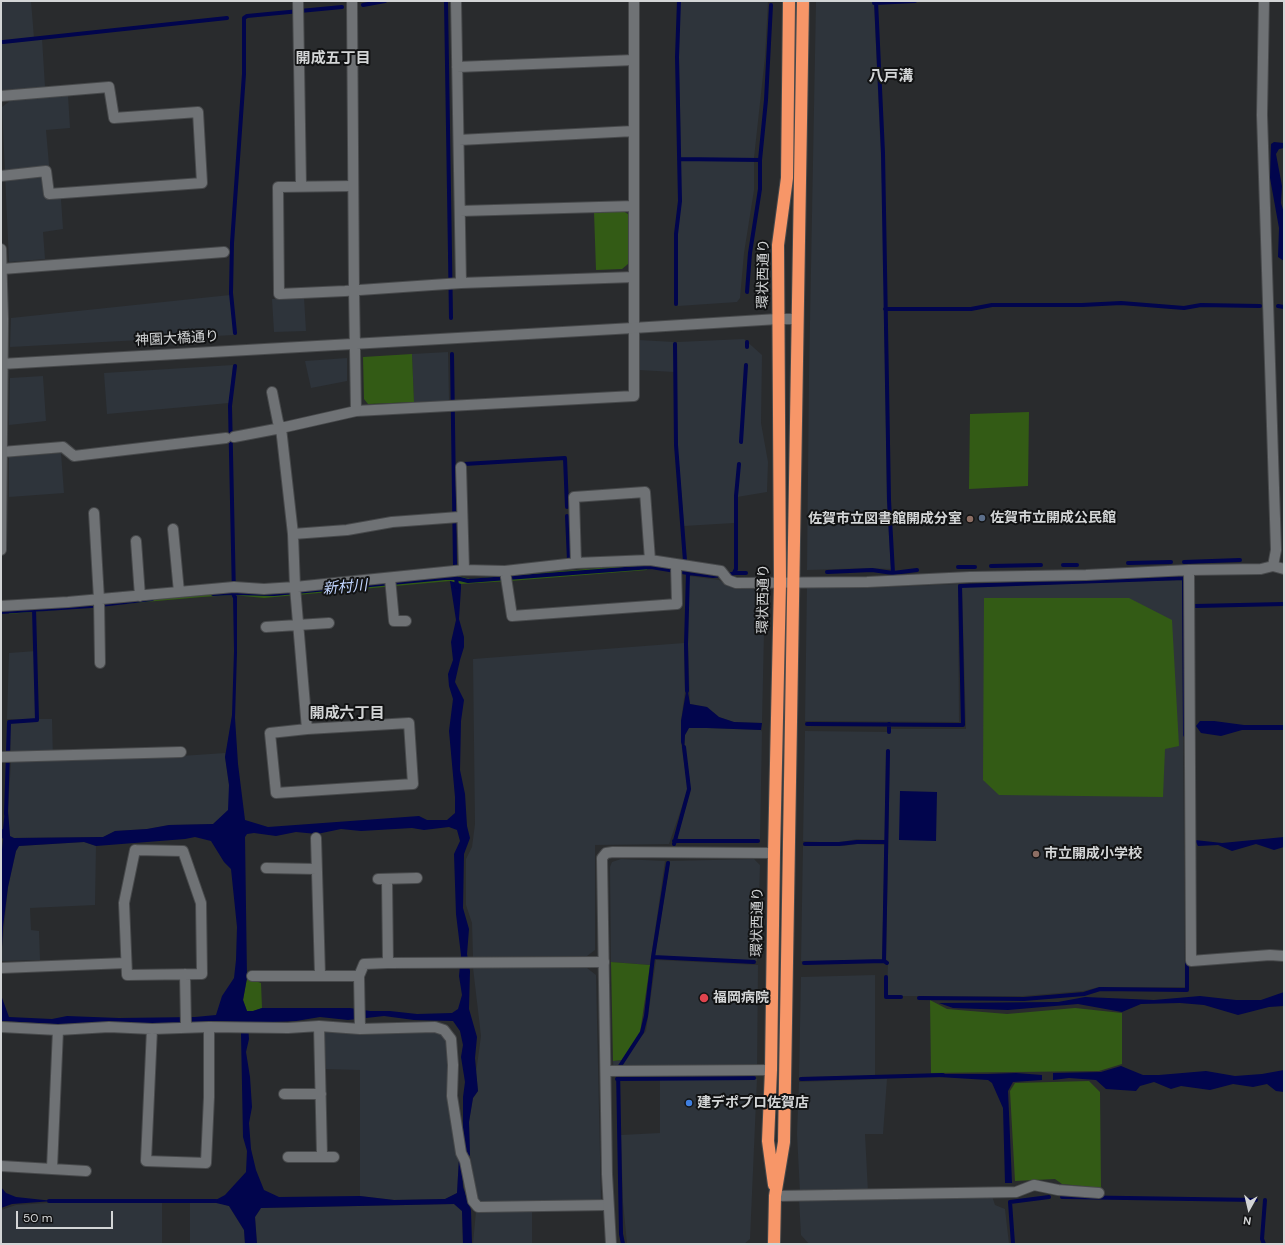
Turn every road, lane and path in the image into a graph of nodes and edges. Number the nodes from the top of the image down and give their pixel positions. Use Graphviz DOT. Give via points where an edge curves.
graph roads {
  1 [pos="352,1"];
  2 [pos="456,1"];
  3 [pos="634,1"];
  4 [pos="789,1"];
  5 [pos="803,1"];
  6 [pos="1264,1"];
  7 [pos="298,8"];
  8 [pos="634,60"];
  9 [pos="457,67"];
  10 [pos="1,96"];
  11 [pos="634,132"];
  12 [pos="459,140"];
  13 [pos="1,176"];
  14 [pos="302,186"];
  15 [pos="353,186"];
  16 [pos="634,206"];
  17 [pos="460,211"];
  18 [pos="1,249"];
  19 [pos="224,252"];
  20 [pos="2,269"];
  21 [pos="634,276"];
  22 [pos="454,283"];
  23 [pos="354,290"];
  24 [pos="778,319"];
  25 [pos="798,319"];
  26 [pos="633,328"];
  27 [pos="355,343"];
  28 [pos="2,364"];
  29 [pos="272,392"];
  30 [pos="356,411"];
  31 [pos="1,421"];
  32 [pos="281,428"];
  33 [pos="2,452"];
  34 [pos="461,467"];
  35 [pos="94,513"];
  36 [pos="454,517"];
  37 [pos="173,529"];
  38 [pos="293,534"];
  39 [pos="136,541"];
  40 [pos="1,550"];
  41 [pos="650,560"];
  42 [pos="576,564"];
  43 [pos="1273,566"];
  44 [pos="680,568"];
  45 [pos="1284,569"];
  46 [pos="1189,570"];
  47 [pos="458,571"];
  48 [pos="506,577"];
  49 [pos="390,578"];
  50 [pos="780,582"];
  51 [pos="794,582"];
  52 [pos="295,587"];
  53 [pos="180,592"];
  54 [pos="140,596"];
  55 [pos="99,603"];
  56 [pos="1,606"];
  57 [pos="406,621"];
  58 [pos="329,623"];
  59 [pos="298,625"];
  60 [pos="266,627"];
  61 [pos="100,663"];
  62 [pos="307,729"];
  63 [pos="181,752"];
  64 [pos="1,757"];
  65 [pos="316,838"];
  66 [pos="774,853"];
  67 [pos="266,868"];
  68 [pos="317,869"];
  69 [pos="418,878"];
  70 [pos="1284,956"];
  71 [pos="604,962"];
  72 [pos="388,963"];
  73 [pos="126,964"];
  74 [pos="3,968"];
  75 [pos="185,974"];
  76 [pos="320,975"];
  77 [pos="252,976"];
  78 [pos="359,976"];
  79 [pos="360,1025"];
  80 [pos="319,1026"];
  81 [pos="2,1027"];
  82 [pos="209,1027"];
  83 [pos="186,1028"];
  84 [pos="152,1029"];
  85 [pos="58,1030"];
  86 [pos="771,1070"];
  87 [pos="609,1071"];
  88 [pos="284,1094"];
  89 [pos="320,1094"];
  90 [pos="322,1156"];
  91 [pos="288,1157"];
  92 [pos="334,1157"];
  93 [pos="1,1166"];
  94 [pos="52,1168"];
  95 [pos="86,1171"];
  96 [pos="1099,1193"];
  97 [pos="775,1196"];
  98 [pos="608,1205"];
  99 [pos="611,1244"];
  100 [pos="774,1244"];
  1 -- 15 [label="street"];
  2 -- 9 [label="street"];
  3 -- 8 [label="street"];
  4 -- 24 [label="highway, 環状西通り" via="786,178 778,246"];
  5 -- 25 [label="highway, 環状西通り"];
  6 -- 43 [label="street" via="1262,115 1276,550"];
  7 -- 14 [label="street"];
  8 -- 9 [label="street"];
  8 -- 11 [label="street"];
  9 -- 12 [label="street"];
  10 -- 13 [label="street" via="109,87 114,118 198,112 202,183 49,194 46,171"];
  11 -- 12 [label="street"];
  11 -- 16 [label="street"];
  12 -- 17 [label="street"];
  14 -- 15 [label="street"];
  14 -- 23 [label="street" via="278,187 279,294"];
  15 -- 23 [label="street"];
  16 -- 17 [label="street"];
  16 -- 21 [label="street"];
  17 -- 22 [label="street"];
  18 -- 20 [label="street"];
  19 -- 20 [label="street"];
  20 -- 28 [label="street"];
  21 -- 22 [label="street"];
  21 -- 26 [label="street"];
  22 -- 23 [label="street"];
  23 -- 27 [label="street"];
  24 -- 25 [label="street, 神園大橋通り"];
  24 -- 26 [label="street, 神園大橋通り"];
  24 -- 50 [label="highway, 環状西通り"];
  25 -- 51 [label="highway, 環状西通り"];
  26 -- 27 [label="street, 神園大橋通り"];
  26 -- 30 [label="street" via="634,396"];
  27 -- 28 [label="street, 神園大橋通り"];
  27 -- 30 [label="street"];
  28 -- 31 [label="street"];
  29 -- 32 [label="street"];
  30 -- 32 [label="street"];
  31 -- 33 [label="street"];
  32 -- 33 [label="street" via="230,437 74,456 63,447"];
  32 -- 38 [label="street"];
  33 -- 40 [label="street"];
  34 -- 47 [label="street"];
  35 -- 55 [label="street"];
  36 -- 38 [label="street"];
  37 -- 53 [label="street"];
  38 -- 52 [label="street"];
  39 -- 54 [label="street"];
  41 -- 42 [label="street"];
  41 -- 42 [label="street" via="645,492 574,497"];
  41 -- 44 [label="street"];
  42 -- 48 [label="street"];
  43 -- 45 [label="street"];
  43 -- 46 [label="street" via="1261,569"];
  44 -- 48 [label="street" via="677,604 512,616"];
  44 -- 50 [label="street" via="721,571 728,580 736,583"];
  46 -- 51 [label="street" via="867,582"];
  46 -- 70 [label="street" via="1191,961"];
  47 -- 48 [label="street"];
  47 -- 49 [label="street"];
  49 -- 52 [label="street"];
  49 -- 57 [label="street" via="394,621"];
  50 -- 51 [label="street"];
  50 -- 66 [label="highway, 環状西通り"];
  51 -- 97 [label="highway, 環状西通り" via="784,1142"];
  52 -- 53 [label="street" via="234,587"];
  52 -- 59 [label="street"];
  53 -- 54 [label="street"];
  54 -- 55 [label="street"];
  55 -- 56 [label="street"];
  55 -- 61 [label="street"];
  58 -- 59 [label="street"];
  59 -- 60 [label="street"];
  59 -- 62 [label="street"];
  62 -- 62 [label="street" via="270,733 276,793 413,784 409,723"];
  63 -- 64 [label="street"];
  65 -- 68 [label="street"];
  66 -- 71 [label="street" via="606,853 602,858"];
  66 -- 86 [label="highway, 環状西通り"];
  67 -- 68 [label="street"];
  68 -- 76 [label="street"];
  69 -- 72 [label="street" via="382,879"];
  71 -- 72 [label="street"];
  71 -- 87 [label="street"];
  72 -- 78 [label="street" via="364,964"];
  73 -- 74 [label="street"];
  73 -- 75 [label="street" via="127,975"];
  73 -- 75 [label="street" via="124,903 135,850 183,851 201,903 202,974"];
  75 -- 83 [label="street"];
  76 -- 77 [label="street"];
  76 -- 78 [label="street"];
  78 -- 79 [label="street"];
  79 -- 80 [label="street"];
  79 -- 98 [label="street" via="435,1027 444,1030 451,1039 452,1096 473,1201 478,1207"];
  80 -- 82 [label="street"];
  80 -- 89 [label="street"];
  81 -- 85 [label="street"];
  82 -- 83 [label="street"];
  82 -- 84 [label="street" via="206,1163 146,1161"];
  83 -- 84 [label="street"];
  84 -- 85 [label="street" via="109,1027"];
  85 -- 94 [label="street"];
  86 -- 87 [label="street"];
  86 -- 97 [label="highway, 環状西通り" via="768,1141"];
  87 -- 98 [label="street"];
  88 -- 89 [label="street"];
  89 -- 90 [label="street"];
  90 -- 91 [label="street"];
  90 -- 92 [label="street"];
  93 -- 94 [label="street"];
  94 -- 95 [label="street"];
  96 -- 97 [label="street" via="1058,1190 1034,1185 1016,1192"];
  97 -- 100 [label="highway, 環状西通り"];
  98 -- 99 [label="street"];
}
